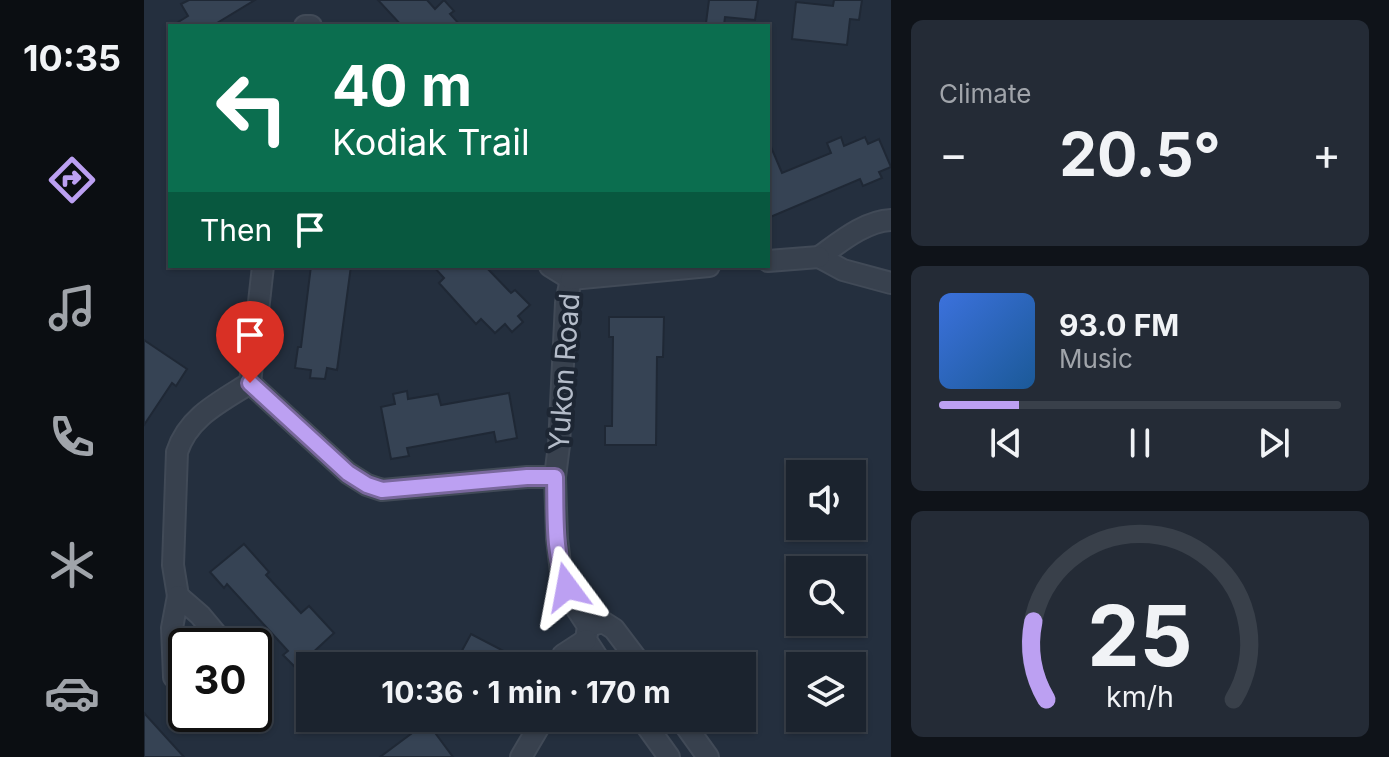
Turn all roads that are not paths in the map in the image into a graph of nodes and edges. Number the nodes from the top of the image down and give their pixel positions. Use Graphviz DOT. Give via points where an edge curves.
graph roads {
  1 [pos="891,220"];
  2 [pos="819,257"];
  3 [pos="770,261"];
  4 [pos="263,268"];
  5 [pos="553,268"];
  6 [pos="688,268"];
  7 [pos="571,279"];
  8 [pos="891,283"];
  9 [pos="250,383"];
  10 [pos="555,477"];
  11 [pos="178,596"];
  12 [pos="172,628"];
  13 [pos="211,628"];
  14 [pos="587,633"];
  15 [pos="566,652"];
  16 [pos="596,652"];
  17 [pos="631,652"];
  18 [pos="536,732"];
  19 [pos="651,732"];
  20 [pos="690,732"];
  21 [pos="521,757"];
  22 [pos="669,757"];
  23 [pos="708,757"];
  1 -- 2 [label="street" via="843,239"];
  2 -- 3 [label="street"];
  2 -- 8 [label="street" via="843,270"];
  4 -- 9 [label="street"];
  5 -- 7 [label="street, Yukon Road"];
  6 -- 7 [label="street"];
  7 -- 10 [label="street, Yukon Road"];
  9 -- 10 [label="street" via="348,473 382,490"];
  9 -- 11 [label="street" via="201,414 182,435 173,565"];
  10 -- 14 [label="street, Yukon Road" via="561,572"];
  11 -- 12 [label="street"];
  11 -- 13 [label="street"];
  14 -- 15 [label="street"];
  14 -- 16 [label="street, Yukon Road"];
  14 -- 17 [label="street" via="603,622"];
  18 -- 21 [label="street"];
  19 -- 22 [label="street"];
  20 -- 23 [label="street"];
}
